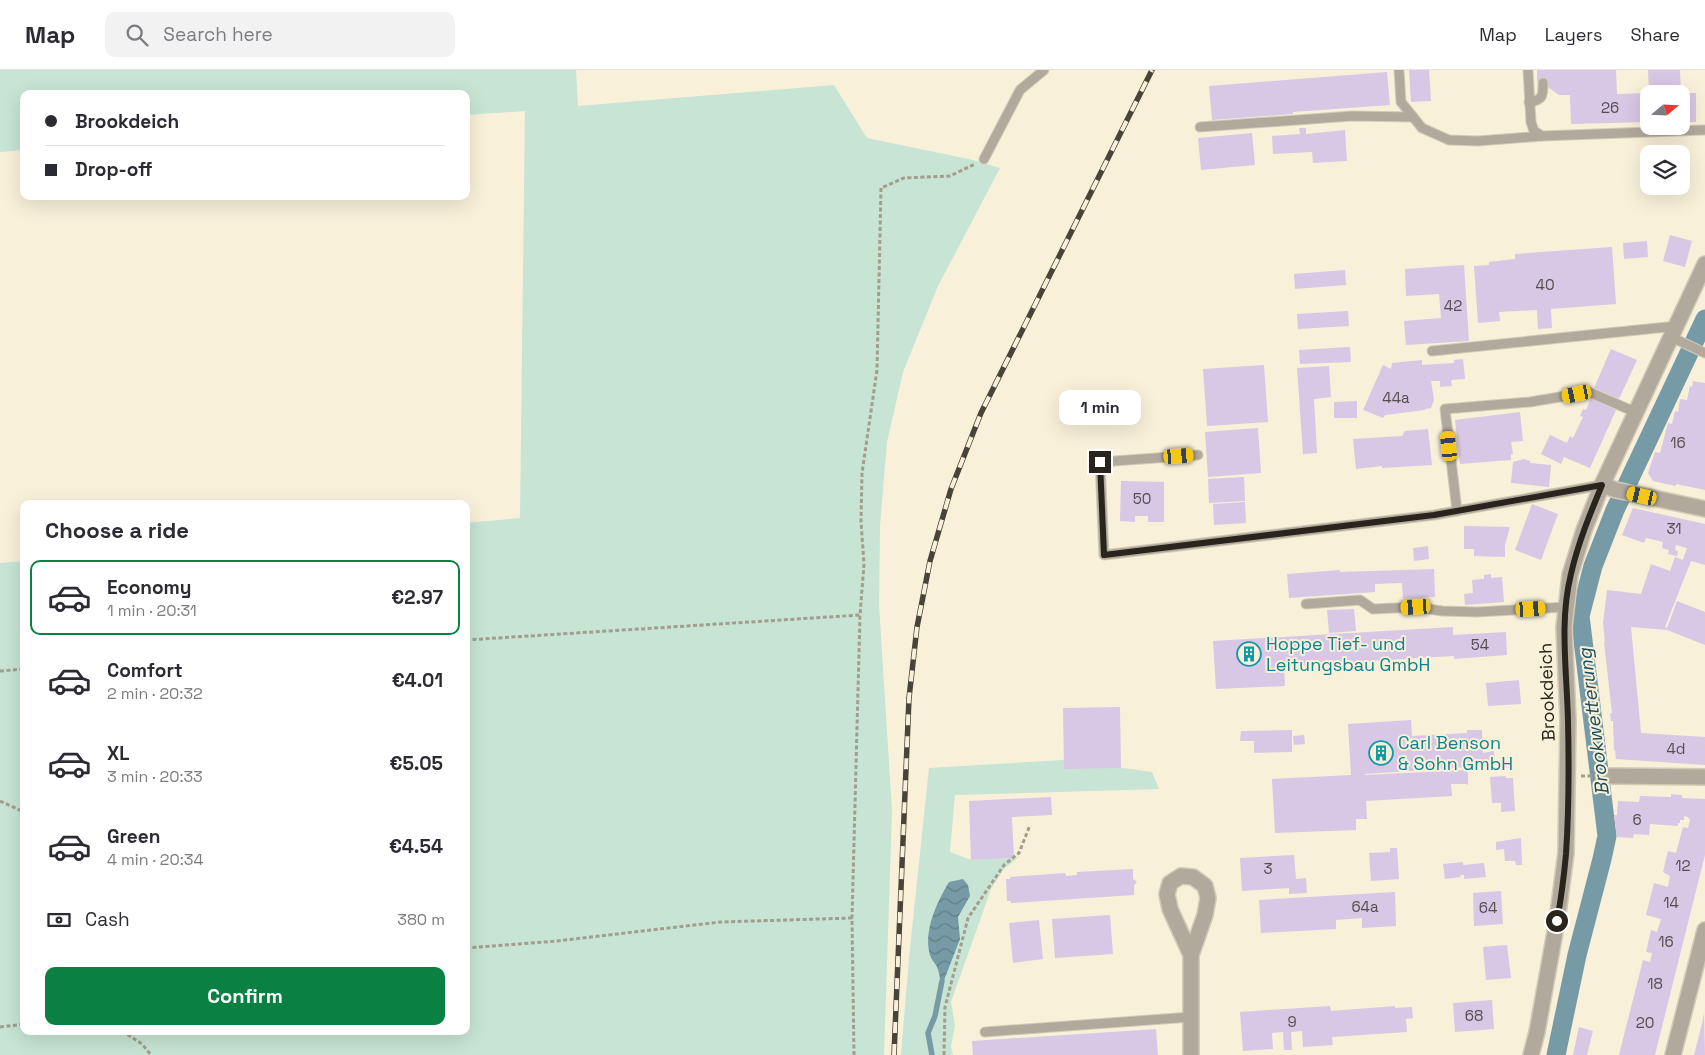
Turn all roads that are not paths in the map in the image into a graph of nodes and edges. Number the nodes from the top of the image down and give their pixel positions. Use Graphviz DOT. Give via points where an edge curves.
graph roads {
  1 [pos="1044,70"];
  2 [pos="1399,70"];
  3 [pos="1528,70"];
  4 [pos="1543,83"];
  5 [pos="1529,102"];
  6 [pos="1413,117"];
  7 [pos="1200,127"];
  8 [pos="1705,130"];
  9 [pos="1542,136"];
  10 [pos="984,159"];
  11 [pos="1705,264"];
  12 [pos="1676,335"];
  13 [pos="1432,351"];
  14 [pos="1701,351"];
  15 [pos="1635,412"];
  16 [pos="1198,454"];
  17 [pos="1609,488"];
  18 [pos="1705,509"];
  19 [pos="1457,510"];
  20 [pos="1306,604"];
  21 [pos="1566,607"];
  22 [pos="1610,776"];
  23 [pos="1705,777"];
  24 [pos="1705,930"];
  25 [pos="1191,955"];
  26 [pos="1191,1017"];
  27 [pos="985,1032"];
  28 [pos="1191,1055"];
  29 [pos="1531,1055"];
  30 [pos="1673,1055"];
  1 -- 10 [label="lane" via="1020,90"];
  2 -- 6 [label="lane" via="1401,102"];
  3 -- 5 [label="lane"];
  4 -- 5 [label="lane" via="1541,98"];
  5 -- 9 [label="lane" via="1534,131"];
  6 -- 7 [label="lane" via="1352,116"];
  6 -- 9 [label="lane" via="1422,128 1449,140"];
  8 -- 9 [label="lane"];
  11 -- 12 [label="street, Brookdeich"];
  12 -- 13 [label="lane"];
  12 -- 14 [label="lane"];
  12 -- 15 [label="street, Brookdeich"];
  15 -- 17 [label="street, Brookdeich"];
  15 -- 19 [label="lane" via="1589,392 1530,402 1445,409"];
  16 -- 19 [label="lane" via="1100,462 1104,555"];
  17 -- 18 [label="street"];
  17 -- 19 [label="lane"];
  17 -- 21 [label="street, Brookdeich" via="1584,530 1570,575"];
  20 -- 21 [label="lane" via="1360,600 1373,609 1416,607 1478,612"];
  21 -- 29 [label="street, Brookdeich" via="1566,853 1557,921"];
  22 -- 23 [label="street"];
  24 -- 30 [label="street"];
  25 -- 25 [label="street" via="1208,898 1205,886 1193,877 1181,876 1170,884 1167,894 1170,909"];
  25 -- 26 [label="street"];
  26 -- 27 [label="lane"];
  26 -- 28 [label="street"];
}
